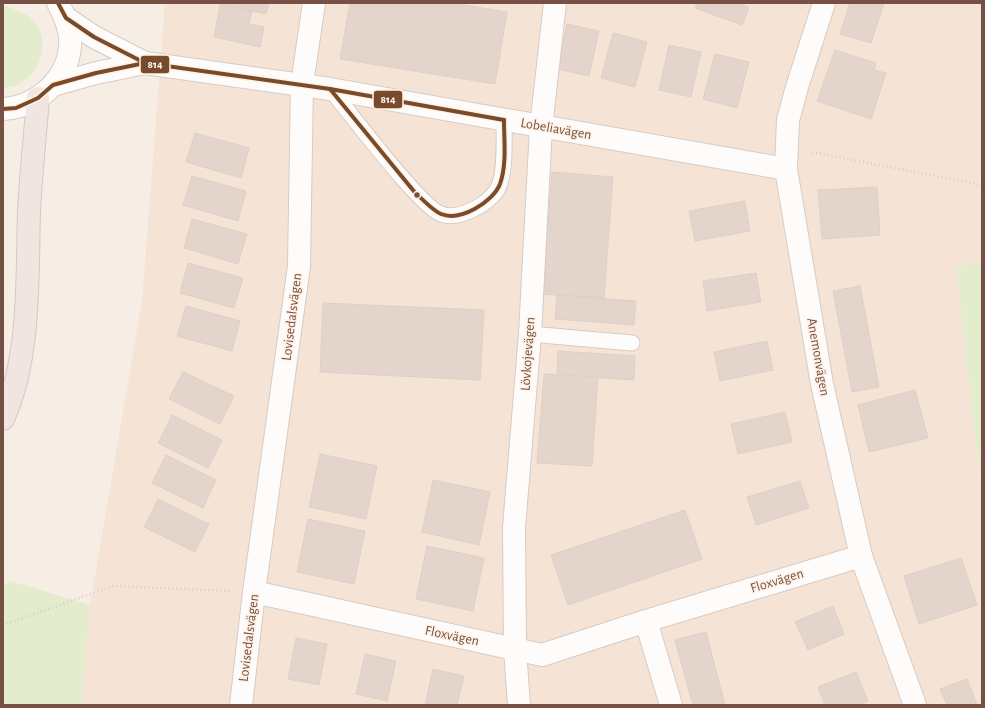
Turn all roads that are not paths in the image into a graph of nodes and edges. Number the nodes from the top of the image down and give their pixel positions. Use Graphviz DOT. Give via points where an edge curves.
graph roads {
  1 [pos="314,3"];
  2 [pos="555,3"];
  3 [pos="824,3"];
  4 [pos="62,10"];
  5 [pos="145,63"];
  6 [pos="302,84"];
  7 [pos="330,89"];
  8 [pos="46,91"];
  9 [pos="3,109"];
  10 [pos="504,120"];
  11 [pos="542,127"];
  12 [pos="786,169"];
  13 [pos="530,334"];
  14 [pos="632,343"];
  15 [pos="3,419"];
  16 [pos="861,556"];
  17 [pos="254,592"];
  18 [pos="646,621"];
  19 [pos="515,650"];
  20 [pos="241,705"];
  21 [pos="519,705"];
  22 [pos="671,705"];
  23 [pos="915,705"];
  1 -- 6 [label="street, Lovisedalsvägen"];
  2 -- 11 [label="street, Lövkojevägen"];
  3 -- 12 [label="street, Anemonvägen" via="788,120"];
  4 -- 5 [label="street" via="94,37"];
  4 -- 8 [label="street" via="71,46 65,70"];
  5 -- 6 [label="street"];
  5 -- 8 [label="street" via="96,73"];
  6 -- 7 [label="street, Lobeliavägen"];
  6 -- 17 [label="street, Lovisedalsvägen" via="299,266"];
  7 -- 10 [label="street, Lobeliavägen"];
  7 -- 10 [label="lane" via="421,200 441,214 455,215 468,212 479,207 497,190 504,154"];
  8 -- 9 [label="street" via="16,108"];
  8 -- 15 [label="highway" via="31,171 26,309 20,360 10,403"];
  10 -- 11 [label="street, Lobeliavägen"];
  11 -- 12 [label="street, Lobeliavägen"];
  11 -- 13 [label="street, Lövkojevägen"];
  12 -- 16 [label="street, Anemonvägen" via="822,384"];
  13 -- 14 [label="lane"];
  13 -- 19 [label="street, Lövkojevägen" via="514,527"];
  16 -- 18 [label="street, Floxvägen"];
  16 -- 23 [label="street, Anemonvägen"];
  17 -- 19 [label="street, Floxvägen"];
  17 -- 20 [label="street, Lovisedalsvägen"];
  18 -- 19 [label="street, Floxvägen" via="542,655"];
  18 -- 22 [label="street"];
  19 -- 21 [label="street, Lövkojevägen"];
}
